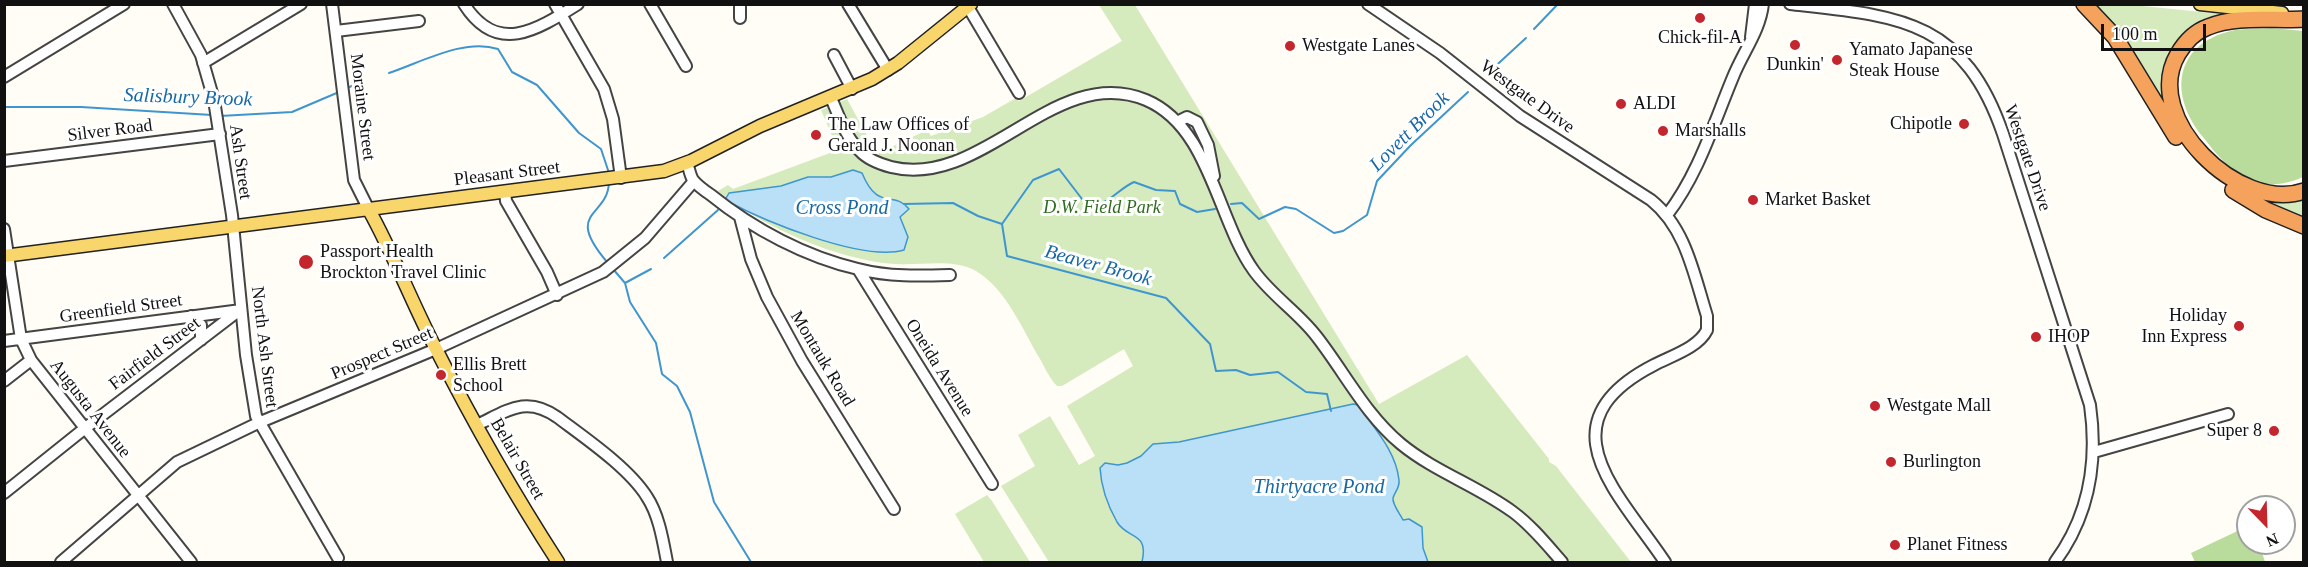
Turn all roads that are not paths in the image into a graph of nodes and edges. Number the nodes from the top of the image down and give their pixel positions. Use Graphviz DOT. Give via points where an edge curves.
graph roads {
  1 [pos="124,4"];
  2 [pos="173,4"];
  3 [pos="301,4"];
  4 [pos="332,4"];
  5 [pos="464,4"];
  6 [pos="555,4"];
  7 [pos="578,4"];
  8 [pos="650,4"];
  9 [pos="740,4"];
  10 [pos="848,4"];
  11 [pos="1368,4"];
  12 [pos="1755,4"];
  13 [pos="1763,4"];
  14 [pos="1790,4"];
  15 [pos="2084,4"];
  16 [pos="2200,4"];
  17 [pos="970,6"];
  18 [pos="562,15"];
  19 [pos="2304,17"];
  20 [pos="741,18"];
  21 [pos="419,21"];
  22 [pos="336,32"];
  23 [pos="1751,40"];
  24 [pos="834,55"];
  25 [pos="204,63"];
  26 [pos="686,66"];
  27 [pos="888,70"];
  28 [pos="4,77"];
  29 [pos="852,89"];
  30 [pos="1019,93"];
  31 [pos="831,98"];
  32 [pos="1177,122"];
  33 [pos="220,134"];
  34 [pos="4,161"];
  35 [pos="687,163"];
  36 [pos="614,178"];
  37 [pos="694,181"];
  38 [pos="2304,190"];
  39 [pos="505,192"];
  40 [pos="1219,197"];
  41 [pos="369,210"];
  42 [pos="1667,215"];
  43 [pos="740,217"];
  44 [pos="232,226"];
  45 [pos="2304,226"];
  46 [pos="4,229"];
  47 [pos="6,256"];
  48 [pos="858,269"];
  49 [pos="950,275"];
  50 [pos="557,295"];
  51 [pos="241,309"];
  52 [pos="191,316"];
  53 [pos="21,339"];
  54 [pos="201,340"];
  55 [pos="4,341"];
  56 [pos="436,350"];
  57 [pos="31,360"];
  58 [pos="4,381"];
  59 [pos="2228,414"];
  60 [pos="258,423"];
  61 [pos="477,425"];
  62 [pos="84,429"];
  63 [pos="2094,452"];
  64 [pos="992,484"];
  65 [pos="4,493"];
  66 [pos="138,496"];
  67 [pos="894,509"];
  68 [pos="338,558"];
  69 [pos="61,562"];
  70 [pos="190,562"];
  71 [pos="558,562"];
  72 [pos="667,562"];
  73 [pos="1562,562"];
  74 [pos="1665,562"];
  75 [pos="2055,562"];
  1 -- 28 [label="street"];
  2 -- 25 [label="street, Ash Street"];
  3 -- 25 [label="street"];
  4 -- 22 [label="street, Moraine Street"];
  5 -- 18 [label="street" via="480,25 505,36 526,32"];
  6 -- 18 [label="street"];
  7 -- 18 [label="street"];
  8 -- 26 [label="street"];
  9 -- 20 [label="street"];
  10 -- 27 [label="street"];
  11 -- 42 [label="street, Westgate Drive" via="1440,52 1526,120 1639,192"];
  12 -- 23 [label="street"];
  13 -- 23 [label="street" via="1761,24"];
  14 -- 63 [label="street, Westgate Drive" via="1897,19 1949,47 1974,70 1997,115 2074,349 2090,405"];
  15 -- 45 [label="highway" via="2115,37 2155,106 2194,158 2243,196"];
  16 -- 19 [label="main road"];
  17 -- 27 [label="main road, Pleasant Street"];
  17 -- 30 [label="street"];
  18 -- 36 [label="street" via="604,89 613,119"];
  19 -- 38 [label="highway" via="2219,23 2198,32 2187,41 2171,66 2168,85 2178,124 2235,181 2269,194"];
  21 -- 22 [label="street"];
  22 -- 41 [label="street, Moraine Street" via="354,180"];
  23 -- 42 [label="street" via="1702,158"];
  24 -- 29 [label="street"];
  25 -- 33 [label="street, Ash Street"];
  27 -- 29 [label="main road, Pleasant Street"];
  29 -- 31 [label="main road, Pleasant Street"];
  31 -- 32 [label="street" via="858,150 876,162 901,170 947,165 1088,96 1119,92 1151,102"];
  31 -- 35 [label="main road, Pleasant Street" via="760,126"];
  32 -- 40 [label="street"];
  32 -- 40 [label="street" via="1190,117 1200,127 1208,145"];
  33 -- 34 [label="street, Silver Road"];
  33 -- 44 [label="street, Ash Street"];
  35 -- 36 [label="main road, Pleasant Street" via="664,171"];
  35 -- 37 [label="street"];
  36 -- 39 [label="main road, Pleasant Street"];
  37 -- 43 [label="street"];
  37 -- 50 [label="street, Prospect Street" via="645,238 611,268"];
  39 -- 41 [label="main road, Pleasant Street"];
  39 -- 50 [label="street" via="506,201"];
  40 -- 73 [label="street" via="1254,272 1316,335 1374,417 1422,460 1512,511"];
  41 -- 44 [label="main road, Pleasant Street"];
  41 -- 56 [label="main road, Belair Street"];
  42 -- 74 [label="street, Westgate Drive" via="1685,246 1708,328 1698,342 1617,387 1601,412 1595,440 1601,470"];
  43 -- 48 [label="street" via="802,249"];
  43 -- 67 [label="street, Montauk Road" via="767,297"];
  44 -- 47 [label="main road, Pleasant Street"];
  44 -- 51 [label="street, North Ash Street"];
  46 -- 47 [label="street, Augusta Avenue"];
  47 -- 53 [label="street, Augusta Avenue"];
  48 -- 49 [label="street" via="904,277"];
  48 -- 64 [label="street, Oneida Avenue"];
  50 -- 56 [label="street, Prospect Street"];
  51 -- 52 [label="street, Greenfield Street"];
  51 -- 54 [label="street, Fairfield Street"];
  51 -- 60 [label="street, North Ash Street"];
  52 -- 53 [label="street, Greenfield Street"];
  52 -- 54 [label="street" via="201,325"];
  53 -- 55 [label="street, Greenfield Street"];
  53 -- 57 [label="street, Augusta Avenue"];
  54 -- 62 [label="street, Fairfield Street"];
  56 -- 60 [label="street, Prospect Street"];
  56 -- 61 [label="main road, Belair Street"];
  57 -- 58 [label="street"];
  57 -- 62 [label="street, Augusta Avenue"];
  59 -- 63 [label="street"];
  60 -- 66 [label="street, Prospect Street" via="177,462"];
  60 -- 68 [label="street, North Ash Street"];
  61 -- 71 [label="main road, Belair Street"];
  61 -- 72 [label="street" via="527,405 551,413 633,480 647,497"];
  62 -- 65 [label="street, Fairfield Street"];
  62 -- 66 [label="street, Augusta Avenue"];
  63 -- 75 [label="street, Westgate Drive" via="2080,515"];
  66 -- 69 [label="street, Prospect Street"];
  66 -- 70 [label="street, Augusta Avenue"];
}
